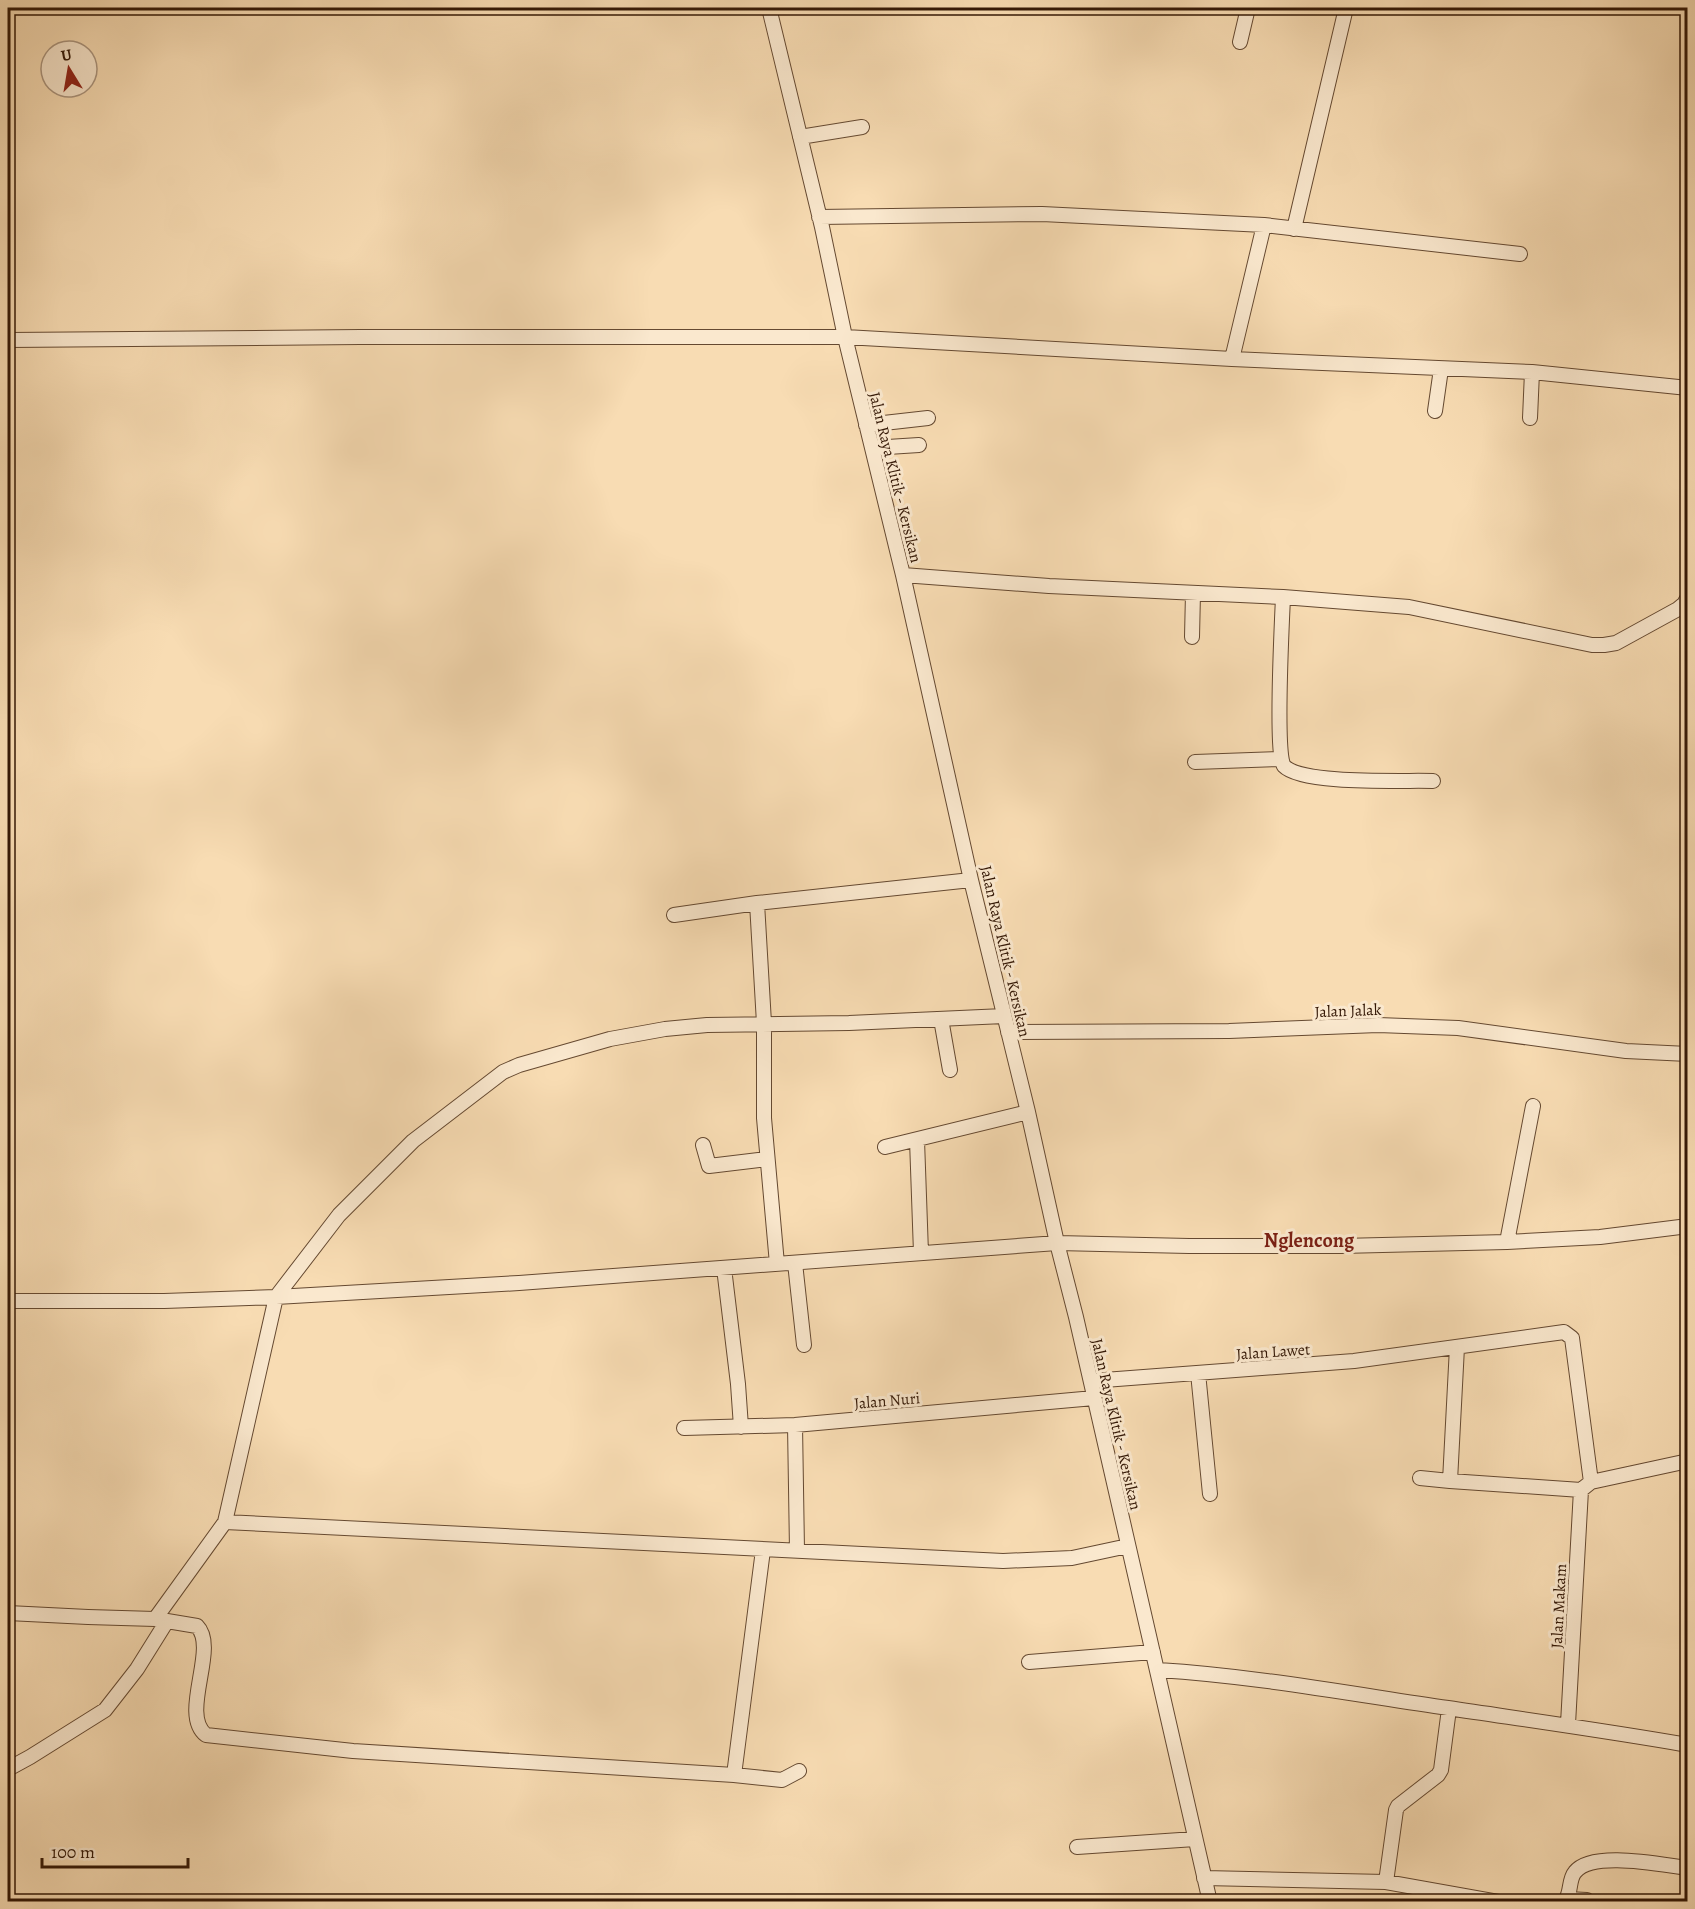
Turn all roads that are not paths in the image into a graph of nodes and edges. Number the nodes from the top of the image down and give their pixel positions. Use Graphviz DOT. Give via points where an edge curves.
graph roads {
  1 [pos="769,8"];
  2 [pos="1248,8"];
  3 [pos="1346,8"];
  4 [pos="1240,42"];
  5 [pos="862,127"];
  6 [pos="800,137"];
  7 [pos="819,217"];
  8 [pos="1264,225"];
  9 [pos="1294,229"];
  10 [pos="1520,254"];
  11 [pos="844,337"];
  12 [pos="8,340"];
  13 [pos="1232,359"];
  14 [pos="1442,369"];
  15 [pos="1532,372"];
  16 [pos="1688,388"];
  17 [pos="1435,411"];
  18 [pos="928,418"];
  19 [pos="1530,418"];
  20 [pos="866,425"];
  21 [pos="919,445"];
  22 [pos="872,448"];
  23 [pos="903,575"];
  24 [pos="1193,593"];
  25 [pos="1283,597"];
  26 [pos="1688,597"];
  27 [pos="1192,637"];
  28 [pos="1280,759"];
  29 [pos="1195,762"];
  30 [pos="1433,781"];
  31 [pos="971,880"];
  32 [pos="757,903"];
  33 [pos="674,915"];
  34 [pos="1004,1016"];
  35 [pos="941,1019"];
  36 [pos="764,1023"];
  37 [pos="1008,1032"];
  38 [pos="1688,1054"];
  39 [pos="950,1070"];
  40 [pos="1533,1107"];
  41 [pos="1028,1112"];
  42 [pos="916,1140"];
  43 [pos="703,1145"];
  44 [pos="885,1147"];
  45 [pos="767,1159"];
  46 [pos="1688,1226"];
  47 [pos="1507,1242"];
  48 [pos="1057,1243"];
  49 [pos="921,1253"];
  50 [pos="795,1263"];
  51 [pos="777,1264"];
  52 [pos="724,1268"];
  53 [pos="276,1297"];
  54 [pos="8,1301"];
  55 [pos="804,1345"];
  56 [pos="1457,1347"];
  57 [pos="1198,1373"];
  58 [pos="1090,1381"];
  59 [pos="1094,1398"];
  60 [pos="795,1425"];
  61 [pos="741,1427"];
  62 [pos="684,1428"];
  63 [pos="1688,1461"];
  64 [pos="1420,1478"];
  65 [pos="1450,1481"];
  66 [pos="1586,1486"];
  67 [pos="1210,1494"];
  68 [pos="225,1522"];
  69 [pos="1128,1546"];
  70 [pos="763,1550"];
  71 [pos="797,1550"];
  72 [pos="8,1612"];
  73 [pos="161,1620"];
  74 [pos="1153,1652"];
  75 [pos="1029,1662"];
  76 [pos="1158,1670"];
  77 [pos="1449,1709"];
  78 [pos="1568,1724"];
  79 [pos="1688,1744"];
  80 [pos="8,1769"];
  81 [pos="799,1771"];
  82 [pos="734,1775"];
  83 [pos="1195,1839"];
  84 [pos="1077,1847"];
  85 [pos="1688,1868"];
  86 [pos="1204,1878"];
  87 [pos="1386,1882"];
  88 [pos="1565,1900"];
  89 [pos="1210,1902"];
  90 [pos="1498,1902"];
  91 [pos="1587,1902"];
  1 -- 6 [label="street, Jalan Raya Klitik - Kersikan"];
  2 -- 4 [label="street"];
  3 -- 9 [label="street"];
  5 -- 6 [label="street"];
  6 -- 7 [label="street, Jalan Raya Klitik - Kersikan"];
  7 -- 8 [label="street" via="1042,214"];
  7 -- 11 [label="street, Jalan Raya Klitik - Kersikan"];
  8 -- 9 [label="street"];
  8 -- 13 [label="street"];
  9 -- 10 [label="street"];
  11 -- 12 [label="street"];
  11 -- 13 [label="street"];
  11 -- 20 [label="street, Jalan Raya Klitik - Kersikan"];
  13 -- 14 [label="street"];
  14 -- 15 [label="street"];
  14 -- 17 [label="street"];
  15 -- 16 [label="street"];
  15 -- 19 [label="street"];
  18 -- 20 [label="street"];
  20 -- 22 [label="street, Jalan Raya Klitik - Kersikan"];
  21 -- 22 [label="street"];
  22 -- 23 [label="street, Jalan Raya Klitik - Kersikan"];
  23 -- 24 [label="street"];
  23 -- 31 [label="street, Jalan Raya Klitik - Kersikan"];
  24 -- 25 [label="street"];
  24 -- 27 [label="street"];
  25 -- 26 [label="street" via="1409,607 1592,645 1616,643 1678,609"];
  25 -- 28 [label="street"];
  28 -- 29 [label="street"];
  28 -- 30 [label="street" via="1291,771 1326,778"];
  31 -- 32 [label="street"];
  31 -- 34 [label="street, Jalan Raya Klitik - Kersikan"];
  32 -- 33 [label="street"];
  32 -- 36 [label="street"];
  34 -- 35 [label="street"];
  34 -- 37 [label="street, Jalan Raya Klitik - Kersikan"];
  35 -- 36 [label="street"];
  35 -- 39 [label="street"];
  36 -- 45 [label="street"];
  36 -- 53 [label="street" via="665,1029 610,1039 503,1072 413,1141 360,1191"];
  37 -- 38 [label="street, Jalan Jalak" via="1389,1025 1458,1028 1626,1051"];
  37 -- 41 [label="street, Jalan Raya Klitik - Kersikan"];
  40 -- 47 [label="street"];
  41 -- 42 [label="street"];
  41 -- 48 [label="street, Jalan Raya Klitik - Kersikan"];
  42 -- 44 [label="street"];
  42 -- 49 [label="street"];
  43 -- 45 [label="street" via="709,1166"];
  45 -- 51 [label="street"];
  46 -- 47 [label="street" via="1600,1237"];
  47 -- 48 [label="street" via="1317,1246"];
  48 -- 49 [label="street"];
  48 -- 58 [label="street, Jalan Raya Klitik - Kersikan"];
  49 -- 50 [label="street"];
  50 -- 51 [label="street"];
  50 -- 55 [label="street"];
  51 -- 52 [label="street"];
  52 -- 53 [label="street"];
  52 -- 61 [label="street"];
  53 -- 54 [label="street"];
  53 -- 68 [label="street"];
  56 -- 57 [label="street, Jalan Lawet" via="1354,1361"];
  56 -- 65 [label="street"];
  56 -- 66 [label="street, Jalan Lawet" via="1569,1334"];
  57 -- 58 [label="street, Jalan Lawet"];
  57 -- 67 [label="street"];
  58 -- 59 [label="street, Jalan Raya Klitik - Kersikan"];
  59 -- 60 [label="street, Jalan Nuri"];
  59 -- 69 [label="street, Jalan Raya Klitik - Kersikan"];
  60 -- 61 [label="street, Jalan Nuri"];
  60 -- 71 [label="street"];
  61 -- 62 [label="street, Jalan Nuri"];
  63 -- 66 [label="street"];
  64 -- 65 [label="street"];
  65 -- 66 [label="street"];
  66 -- 78 [label="street, Jalan Makam"];
  68 -- 70 [label="street"];
  68 -- 73 [label="street"];
  69 -- 71 [label="street" via="1072,1558 1003,1562"];
  69 -- 74 [label="street, Jalan Raya Klitik - Kersikan"];
  70 -- 71 [label="street"];
  70 -- 82 [label="street"];
  72 -- 73 [label="street"];
  73 -- 80 [label="street" via="137,1669 105,1710"];
  73 -- 82 [label="street" via="197,1626 201,1631 203,1654 196,1722 206,1735 354,1751"];
  74 -- 75 [label="street"];
  74 -- 76 [label="street, Jalan Raya Klitik - Kersikan"];
  76 -- 77 [label="street" via="1205,1673"];
  76 -- 83 [label="street, Jalan Raya Klitik - Kersikan"];
  77 -- 78 [label="street"];
  77 -- 87 [label="street" via="1441,1770 1396,1810"];
  78 -- 79 [label="street"];
  81 -- 82 [label="street" via="782,1780"];
  83 -- 84 [label="street"];
  83 -- 86 [label="street, Jalan Raya Klitik - Kersikan"];
  85 -- 88 [label="street" via="1592,1861 1576,1870"];
  86 -- 87 [label="street"];
  86 -- 89 [label="street, Jalan Raya Klitik - Kersikan"];
  87 -- 90 [label="street"];
  88 -- 91 [label="street"];
}
